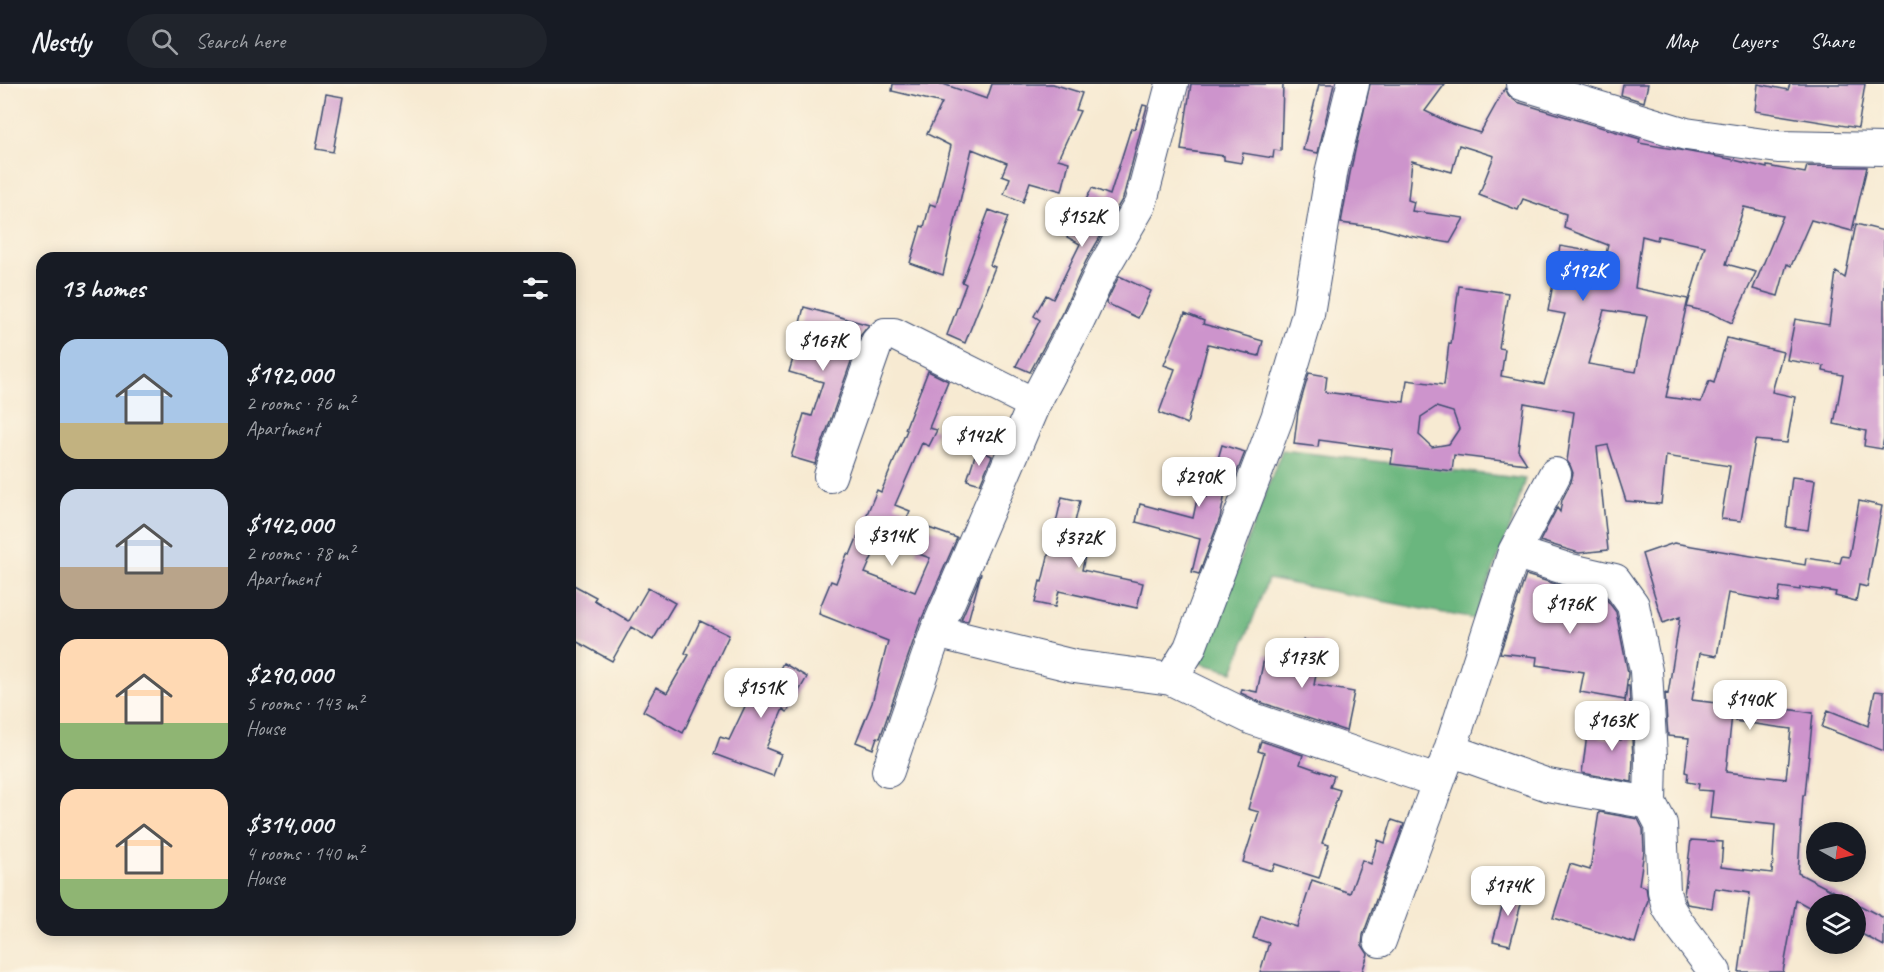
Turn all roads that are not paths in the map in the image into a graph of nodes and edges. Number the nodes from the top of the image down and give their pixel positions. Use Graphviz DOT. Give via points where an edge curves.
graph roads {
  1 [pos="1172,84"];
  2 [pos="1353,84"];
  3 [pos="1522,84"];
  4 [pos="1884,149"];
  5 [pos="1034,404"];
  6 [pos="1555,474"];
  7 [pos="830,476"];
  8 [pos="1514,552"];
  9 [pos="936,632"];
  10 [pos="1172,679"];
  11 [pos="1450,750"];
  12 [pos="888,771"];
  13 [pos="1437,781"];
  14 [pos="1650,803"];
  15 [pos="1380,941"];
  16 [pos="1715,972"];
  1 -- 5 [label="street" via="1140,205"];
  2 -- 10 [label="street" via="1332,169 1308,314 1277,418 1190,648"];
  3 -- 4 [label="street" via="1686,134 1778,147"];
  5 -- 7 [label="street" via="894,334 885,334 877,342"];
  5 -- 9 [label="street"];
  6 -- 8 [label="street"];
  8 -- 11 [label="street"];
  8 -- 14 [label="street" via="1615,580 1633,605 1646,671"];
  9 -- 10 [label="street" via="1074,666"];
  9 -- 12 [label="street"];
  10 -- 13 [label="street" via="1253,719"];
  11 -- 13 [label="street"];
  11 -- 14 [label="street" via="1548,785"];
  13 -- 15 [label="street"];
  14 -- 16 [label="street" via="1661,824 1668,907"];
}
